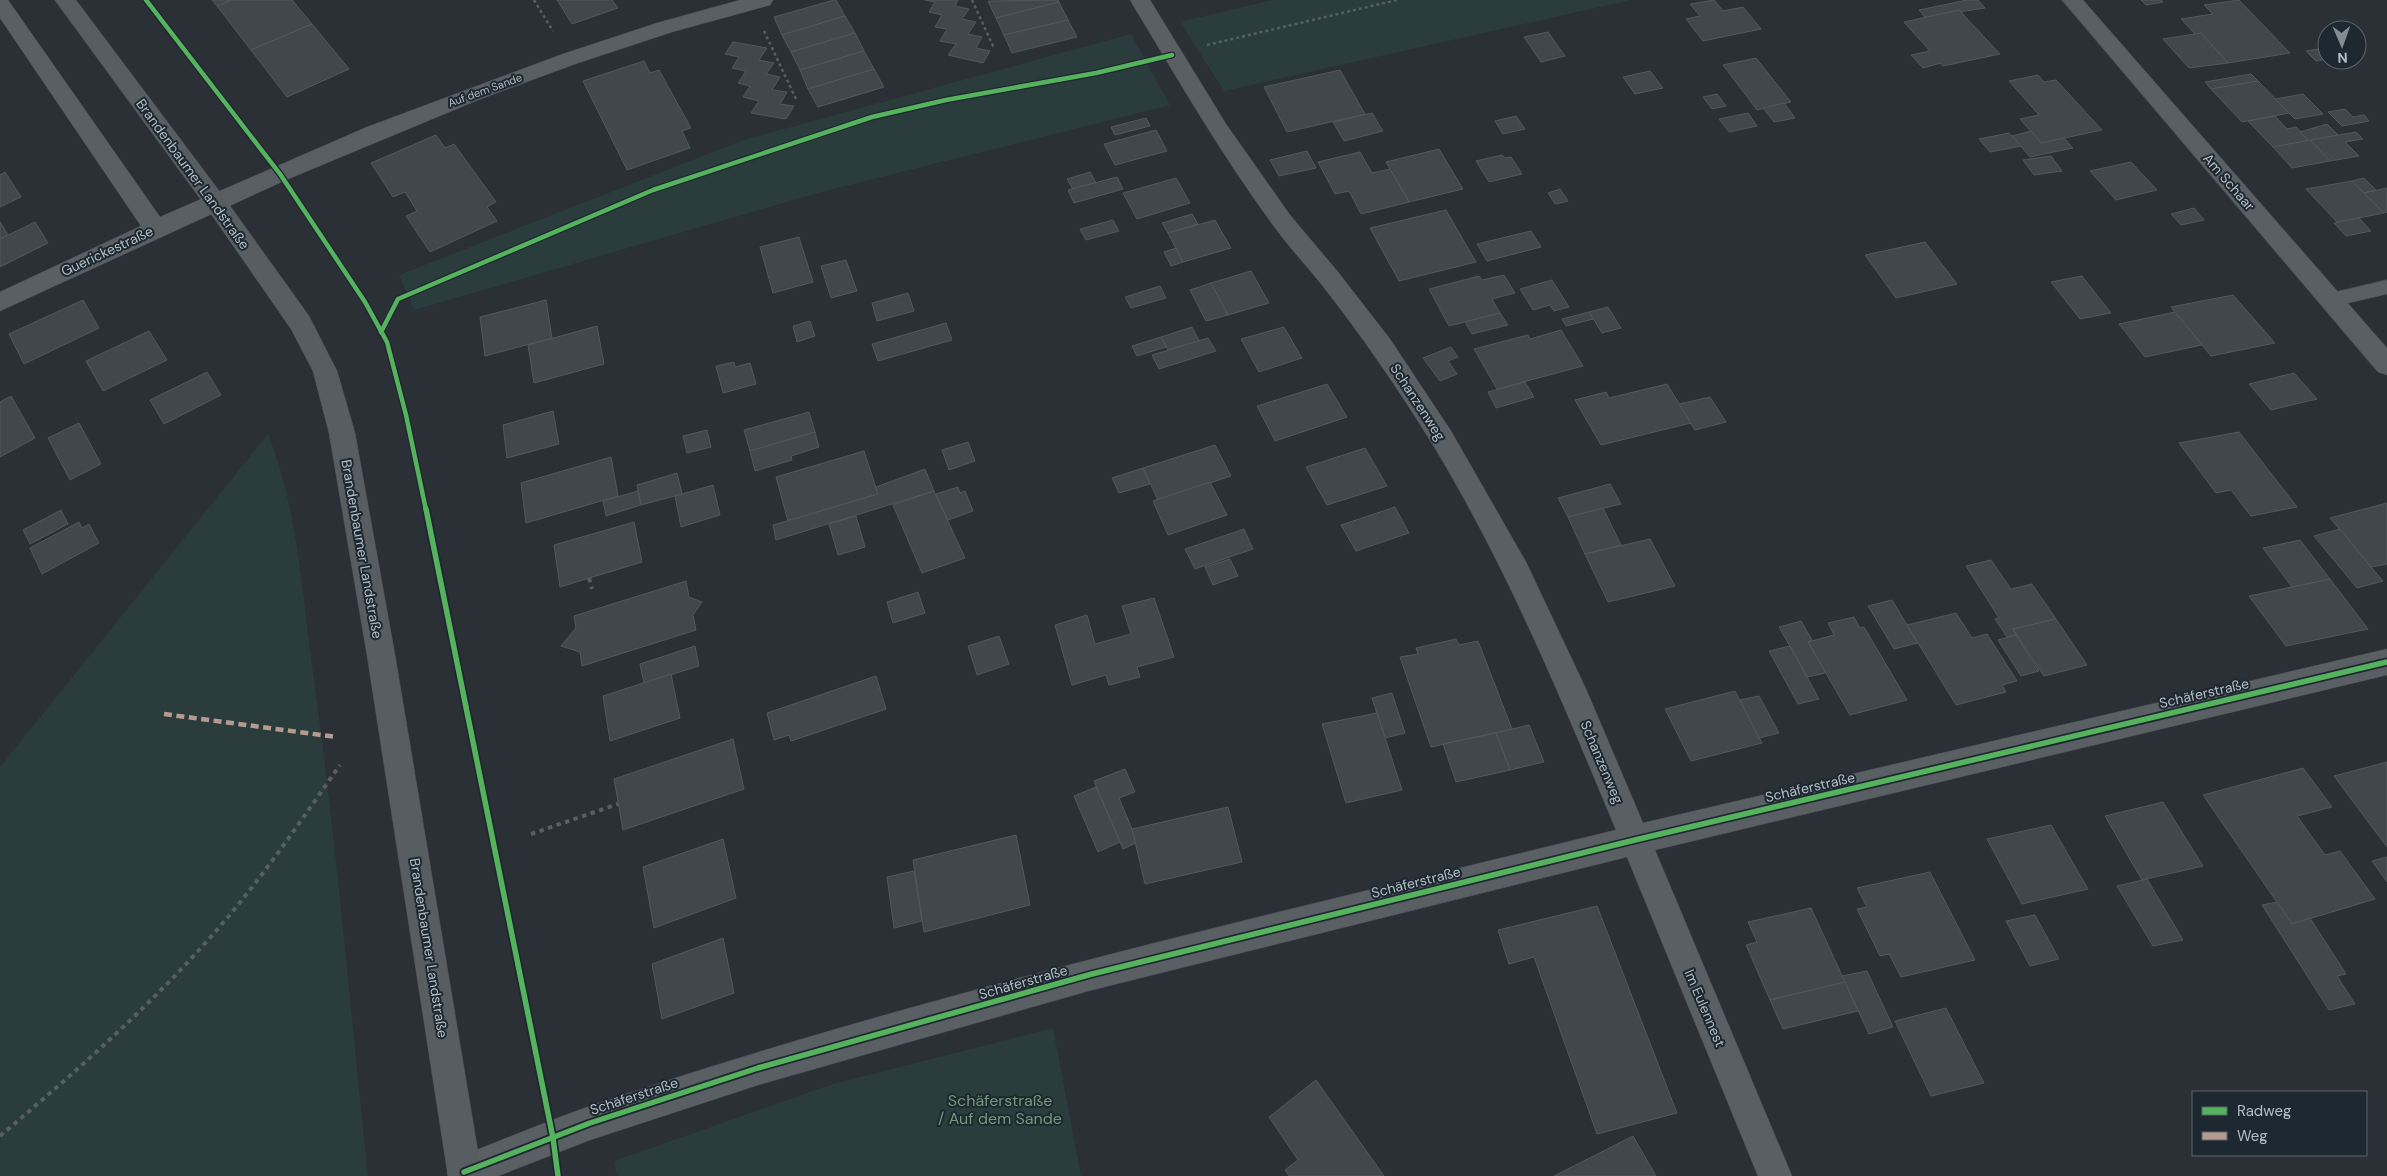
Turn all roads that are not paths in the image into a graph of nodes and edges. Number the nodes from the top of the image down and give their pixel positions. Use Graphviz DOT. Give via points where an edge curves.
graph roads {
  1 [pos="65,0"];
  2 [pos="1140,0"];
  3 [pos="2072,0"];
  4 [pos="746,2"];
  5 [pos="0,3"];
  6 [pos="215,202"];
  7 [pos="155,228"];
  8 [pos="2387,287"];
  9 [pos="2331,300"];
  10 [pos="0,302"];
  11 [pos="2387,365"];
  12 [pos="2387,662"];
  13 [pos="1634,840"];
  14 [pos="464,1174"];
  15 [pos="1775,1176"];
  1 -- 6 [label="main road, Brandenbaumer Landstraße"];
  2 -- 13 [label="street, Schanzenweg" via="1218,130 1282,221 1381,346 1442,438 1516,570 1572,689"];
  3 -- 9 [label="street, Am Schaar"];
  4 -- 6 [label="street, Auf dem Sande" via="571,59 412,117"];
  5 -- 7 [label="street"];
  6 -- 7 [label="street, Guerickestraße"];
  6 -- 14 [label="main road, Brandenbaumer Landstraße" via="311,340 334,399 397,749"];
  7 -- 10 [label="street, Guerickestraße"];
  8 -- 9 [label="lane"];
  9 -- 11 [label="street, Am Schaar"];
  12 -- 13 [label="street, Schäferstraße"];
  13 -- 14 [label="street, Schäferstraße" via="1092,974 758,1068 590,1123"];
  13 -- 15 [label="street, Im Eulennest"];
}
